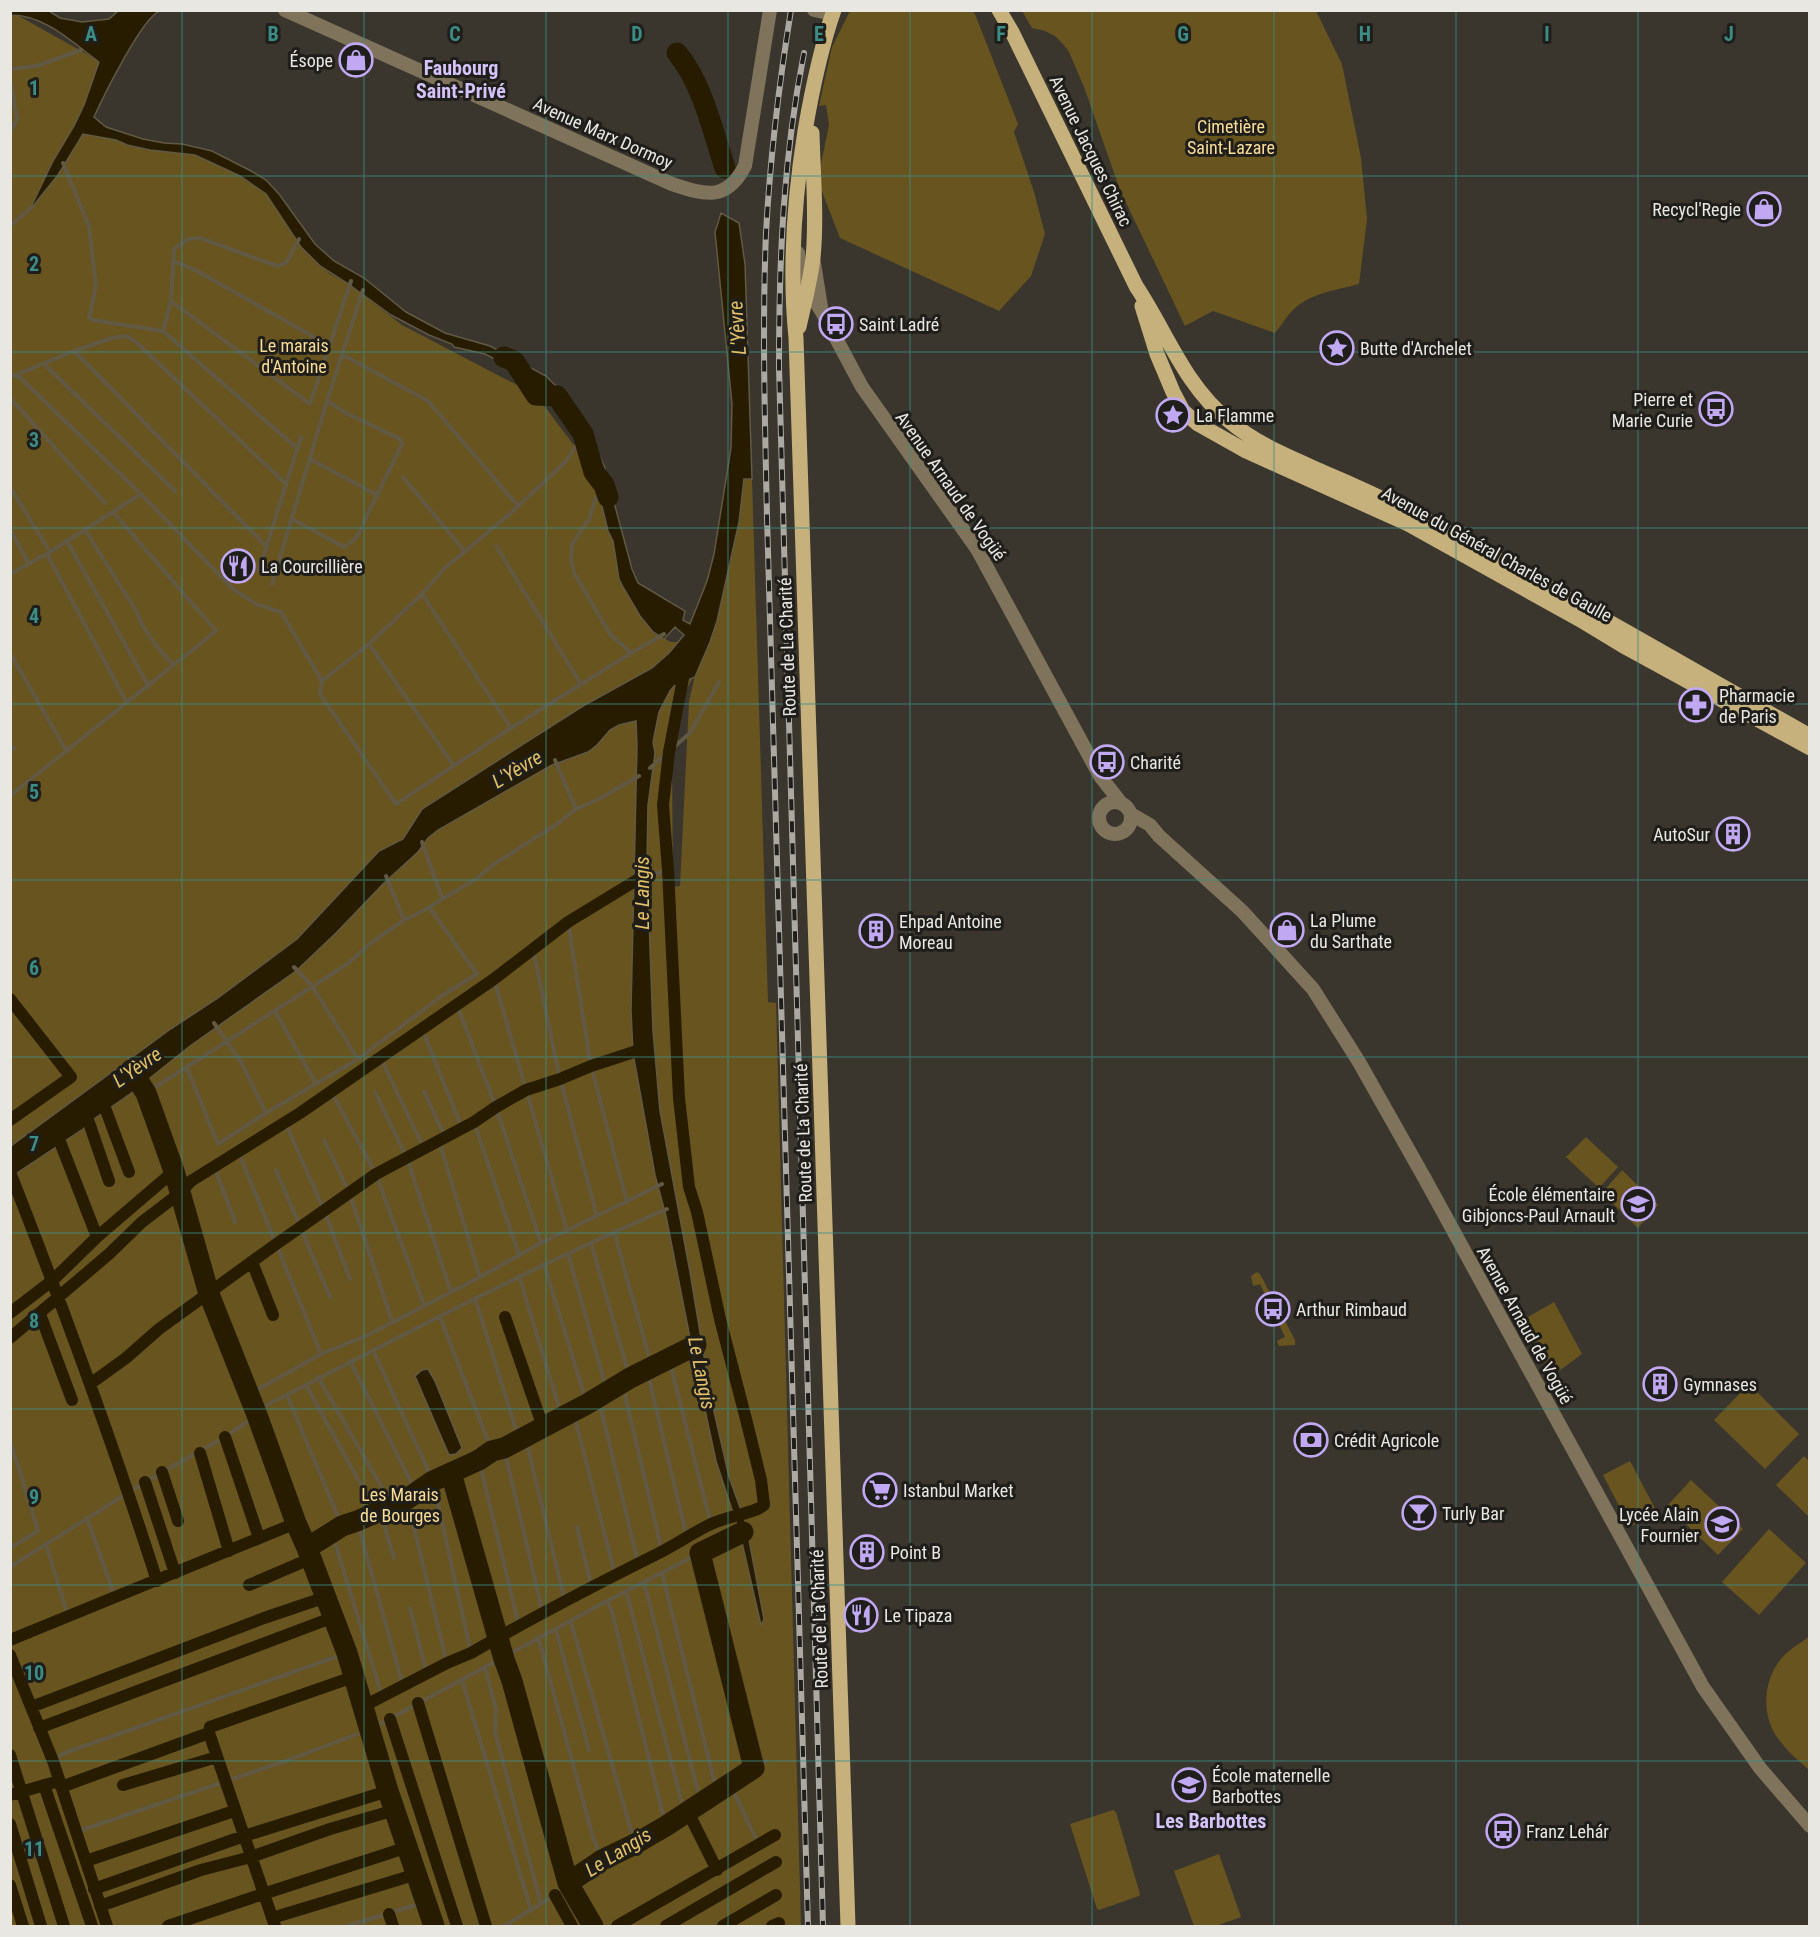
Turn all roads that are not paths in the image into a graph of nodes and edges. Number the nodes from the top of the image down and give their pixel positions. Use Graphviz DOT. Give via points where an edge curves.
graph roads {
  1 [pos="285,10"];
  2 [pos="770,10"];
  3 [pos="814,10"];
  4 [pos="991,10"];
  5 [pos="999,10"];
  6 [pos="834,12"];
  7 [pos="1012,32"];
  8 [pos="811,97"];
  9 [pos="802,152"];
  10 [pos="813,257"];
  11 [pos="1136,286"];
  12 [pos="808,290"];
  13 [pos="822,312"];
  14 [pos="796,338"];
  15 [pos="1173,392"];
  16 [pos="1208,402"];
  17 [pos="1809,736"];
  18 [pos="1809,748"];
  19 [pos="1100,776"];
  20 [pos="1121,803"];
  21 [pos="1104,806"];
  22 [pos="1130,820"];
  23 [pos="1809,1826"];
  24 [pos="848,1926"];
  1 -- 2 [label="street, Avenue Marx Dormoy" via="672,184 699,192 727,188 745,166"];
  3 -- 6 [label="street"];
  4 -- 7 [label="main road, Avenue Jacques Chirac"];
  5 -- 7 [label="main road, Avenue Jacques Chirac"];
  6 -- 8 [label="main road, Route de La Charité"];
  7 -- 11 [label="main road, Avenue Jacques Chirac"];
  8 -- 9 [label="main road, Route de La Charité"];
  8 -- 10 [label="main road, Route de La Charité"];
  9 -- 12 [label="street, Avenue Arnaud de Vogüé" via="798,259"];
  9 -- 14 [label="main road, Route de La Charité" via="793,254"];
  10 -- 12 [label="main road, Route de La Charité"];
  10 -- 13 [label="street"];
  11 -- 15 [label="main road, Avenue Jacques Chirac"];
  11 -- 16 [label="main road, Avenue Jacques Chirac" via="1190,379"];
  12 -- 13 [label="street, Avenue Arnaud de Vogüé"];
  12 -- 14 [label="main road, Route de La Charité"];
  13 -- 19 [label="street, Avenue Arnaud de Vogüé" via="870,399 977,549"];
  14 -- 24 [label="main road, Route de La Charité"];
  15 -- 18 [label="main road, Avenue du Général Charles de Gaulle" via="1183,411 1223,439 1408,524"];
  16 -- 17 [label="main road, Avenue du Général Charles de Gaulle" via="1251,438 1413,513"];
  19 -- 20 [label="street, Avenue Arnaud de Vogüé"];
  19 -- 21 [label="street, Avenue Arnaud de Vogüé"];
  20 -- 21 [label="street" via="1115,801"];
  20 -- 22 [label="street, Avenue Arnaud de Vogüé" via="1128,807"];
  21 -- 22 [label="street, Avenue Arnaud de Vogüé" via="1099,819 1107,831 1119,834"];
  22 -- 23 [label="street, Avenue Arnaud de Vogüé" via="1159,836 1242,911 1313,989 1425,1179 1703,1687 1760,1768"];
}
